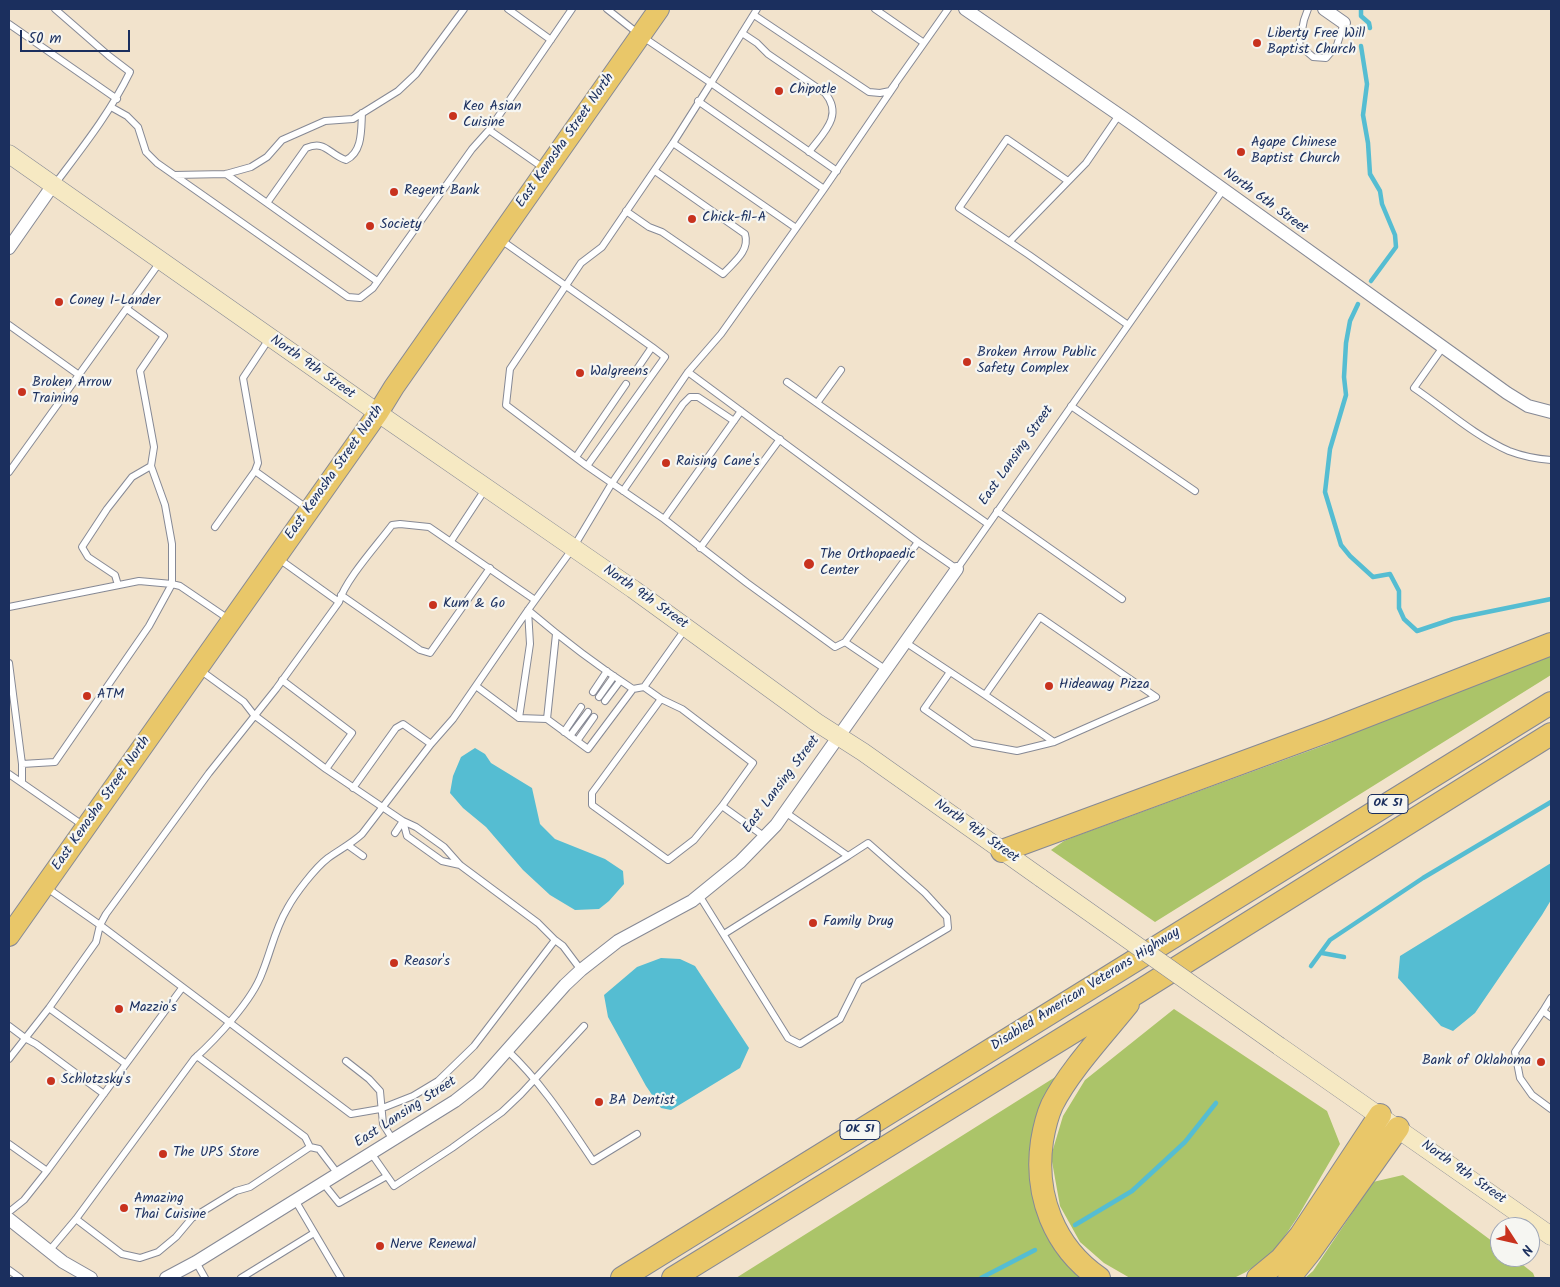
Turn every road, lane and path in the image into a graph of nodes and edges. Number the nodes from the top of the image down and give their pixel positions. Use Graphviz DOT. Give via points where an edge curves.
graph roads {
  1 [pos="55,9"];
  2 [pos="464,9"];
  3 [pos="508,9"];
  4 [pos="572,9"];
  5 [pos="607,9"];
  6 [pos="659,9"];
  7 [pos="875,9"];
  8 [pos="948,9"];
  9 [pos="965,9"];
  10 [pos="1308,9"];
  11 [pos="1324,9"];
  12 [pos="756,12"];
  13 [pos="1344,23"];
  14 [pos="9,24"];
  15 [pos="742,33"];
  16 [pos="640,35"];
  17 [pos="551,40"];
  18 [pos="924,43"];
  19 [pos="711,83"];
  20 [pos="895,85"];
  21 [pos="116,100"];
  22 [pos="698,101"];
  23 [pos="111,107"];
  24 [pos="362,113"];
  25 [pos="1119,115"];
  26 [pos="489,130"];
  27 [pos="673,143"];
  28 [pos="810,152"];
  29 [pos="9,154"];
  30 [pos="546,170"];
  31 [pos="655,171"];
  32 [pos="837,171"];
  33 [pos="226,174"];
  34 [pos="174,175"];
  35 [pos="1068,181"];
  36 [pos="53,185"];
  37 [pos="824,189"];
  38 [pos="1223,190"];
  39 [pos="266,203"];
  40 [pos="626,211"];
  41 [pos="796,228"];
  42 [pos="498,238"];
  43 [pos="1010,241"];
  44 [pos="9,248"];
  45 [pos="161,261"];
  46 [pos="378,281"];
  47 [pos="565,285"];
  48 [pos="127,309"];
  49 [pos="9,325"];
  50 [pos="1128,325"];
  51 [pos="270,338"];
  52 [pos="652,347"];
  53 [pos="1443,347"];
  54 [pos="637,369"];
  55 [pos="842,370"];
  56 [pos="688,372"];
  57 [pos="79,375"];
  58 [pos="787,382"];
  59 [pos="626,384"];
  60 [pos="817,403"];
  61 [pos="1071,406"];
  62 [pos="741,411"];
  63 [pos="1551,412"];
  64 [pos="378,413"];
  65 [pos="734,421"];
  66 [pos="780,439"];
  67 [pos="576,457"];
  68 [pos="1551,460"];
  69 [pos="151,466"];
  70 [pos="587,466"];
  71 [pos="255,471"];
  72 [pos="9,472"];
  73 [pos="612,483"];
  74 [pos="486,488"];
  75 [pos="623,491"];
  76 [pos="1195,491"];
  77 [pos="309,510"];
  78 [pos="997,512"];
  79 [pos="664,520"];
  80 [pos="988,524"];
  81 [pos="215,527"];
  82 [pos="451,541"];
  83 [pos="918,542"];
  84 [pos="573,548"];
  85 [pos="700,548"];
  86 [pos="276,557"];
  87 [pos="490,568"];
  88 [pos="957,569"];
  89 [pos="172,584"];
  90 [pos="118,585"];
  91 [pos="340,598"];
  92 [pos="1122,599"];
  93 [pos="535,600"];
  94 [pos="9,607"];
  95 [pos="528,610"];
  96 [pos="231,621"];
  97 [pos="687,628"];
  98 [pos="556,634"];
  99 [pos="845,642"];
  100 [pos="905,642"];
  101 [pos="1551,644"];
  102 [pos="9,663"];
  103 [pos="198,668"];
  104 [pos="885,669"];
  105 [pos="607,672"];
  106 [pos="950,672"];
  107 [pos="614,676"];
  108 [pos="282,680"];
  109 [pos="620,681"];
  110 [pos="476,686"];
  111 [pos="644,687"];
  112 [pos="633,689"];
  113 [pos="592,692"];
  114 [pos="985,695"];
  115 [pos="599,697"];
  116 [pos="661,700"];
  117 [pos="605,702"];
  118 [pos="1551,703"];
  119 [pos="581,707"];
  120 [pos="588,712"];
  121 [pos="254,714"];
  122 [pos="594,717"];
  123 [pos="519,718"];
  124 [pos="547,719"];
  125 [pos="567,734"];
  126 [pos="1551,734"];
  127 [pos="838,736"];
  128 [pos="576,741"];
  129 [pos="1054,742"];
  130 [pos="430,744"];
  131 [pos="22,764"];
  132 [pos="326,769"];
  133 [pos="9,774"];
  134 [pos="22,782"];
  135 [pos="353,788"];
  136 [pos="722,806"];
  137 [pos="383,808"];
  138 [pos="785,812"];
  139 [pos="403,822"];
  140 [pos="86,827"];
  141 [pos="395,833"];
  142 [pos="765,837"];
  143 [pos="349,846"];
  144 [pos="1002,851"];
  145 [pos="363,856"];
  146 [pos="848,856"];
  147 [pos="460,865"];
  148 [pos="44,886"];
  149 [pos="699,895"];
  150 [pos="100,925"];
  151 [pos="11,928"];
  152 [pos="724,934"];
  153 [pos="555,940"];
  154 [pos="581,970"];
  155 [pos="182,988"];
  156 [pos="1138,992"];
  157 [pos="1551,998"];
  158 [pos="49,1008"];
  159 [pos="1543,1012"];
  160 [pos="1551,1017"];
  161 [pos="229,1022"];
  162 [pos="9,1026"];
  163 [pos="584,1026"];
  164 [pos="25,1038"];
  165 [pos="507,1050"];
  166 [pos="197,1056"];
  167 [pos="9,1059"];
  168 [pos="346,1061"];
  169 [pos="126,1064"];
  170 [pos="536,1078"];
  171 [pos="104,1094"];
  172 [pos="380,1109"];
  173 [pos="1551,1109"];
  174 [pos="1380,1116"];
  175 [pos="1398,1128"];
  176 [pos="637,1134"];
  177 [pos="393,1140"];
  178 [pos="9,1144"];
  179 [pos="310,1147"];
  180 [pos="371,1153"];
  181 [pos="47,1171"];
  182 [pos="338,1174"];
  183 [pos="387,1176"];
  184 [pos="323,1183"];
  185 [pos="295,1200"];
  186 [pos="9,1212"];
  187 [pos="9,1219"];
  188 [pos="76,1219"];
  189 [pos="314,1233"];
  190 [pos="1551,1236"];
  191 [pos="49,1251"];
  192 [pos="196,1262"];
  193 [pos="9,1270"];
  194 [pos="20,1278"];
  195 [pos="91,1278"];
  196 [pos="166,1278"];
  197 [pos="205,1278"];
  198 [pos="241,1278"];
  199 [pos="341,1278"];
  200 [pos="622,1278"];
  201 [pos="673,1278"];
  202 [pos="1099,1278"];
  203 [pos="1258,1278"];
  204 [pos="1288,1278"];
  1 -- 21 [label="lane" via="130,72"];
  2 -- 24 [label="lane" via="416,74 398,91"];
  3 -- 17 [label="lane"];
  4 -- 17 [label="lane"];
  5 -- 16 [label="lane"];
  6 -- 16 [label="main road, East Kenosha Street North"];
  7 -- 18 [label="lane"];
  8 -- 18 [label="lane"];
  9 -- 25 [label="street, North 6th Street"];
  10 -- 13 [label="lane" via="1299,45 1313,57 1326,58 1337,45"];
  11 -- 13 [label="street"];
  12 -- 15 [label="lane"];
  12 -- 20 [label="lane" via="869,92 880,94 890,91"];
  14 -- 21 [label="lane"];
  15 -- 19 [label="lane"];
  15 -- 28 [label="lane" via="829,99 833,108 832,118"];
  16 -- 19 [label="lane"];
  16 -- 30 [label="main road, East Kenosha Street North"];
  17 -- 26 [label="lane"];
  18 -- 20 [label="lane"];
  19 -- 22 [label="lane"];
  19 -- 28 [label="lane"];
  20 -- 32 [label="lane"];
  21 -- 23 [label="lane"];
  22 -- 27 [label="lane"];
  22 -- 37 [label="lane"];
  23 -- 34 [label="lane" via="138,126 146,152"];
  23 -- 36 [label="lane"];
  24 -- 33 [label="lane" via="353,119 324,121 282,140 267,157 251,167"];
  24 -- 39 [label="lane" via="358,148 353,157 339,158 322,145 306,148"];
  25 -- 35 [label="lane" via="1086,163"];
  25 -- 38 [label="street, North 6th Street"];
  26 -- 30 [label="lane"];
  26 -- 46 [label="lane"];
  27 -- 31 [label="lane"];
  27 -- 41 [label="lane"];
  28 -- 32 [label="lane"];
  29 -- 36 [label="main road, North 9th Street"];
  30 -- 42 [label="main road, East Kenosha Street North"];
  31 -- 40 [label="lane"];
  31 -- 40 [label="lane" via="745,234 746,246 738,258 723,274"];
  32 -- 37 [label="lane"];
  33 -- 34 [label="lane"];
  33 -- 39 [label="lane"];
  34 -- 46 [label="lane" via="348,297 360,298"];
  35 -- 43 [label="lane"];
  35 -- 43 [label="lane" via="1007,139 959,208"];
  36 -- 44 [label="street"];
  36 -- 45 [label="main road, North 9th Street"];
  37 -- 41 [label="lane"];
  38 -- 50 [label="lane, East Lansing Street"];
  38 -- 53 [label="street, North 6th Street"];
  39 -- 46 [label="lane"];
  40 -- 47 [label="lane" via="602,247 581,263"];
  41 -- 56 [label="lane" via="720,334"];
  42 -- 47 [label="lane"];
  42 -- 64 [label="main road, East Kenosha Street North"];
  43 -- 50 [label="lane"];
  45 -- 48 [label="lane"];
  45 -- 51 [label="main road, North 9th Street"];
  47 -- 52 [label="lane"];
  47 -- 67 [label="lane" via="510,369 506,406"];
  48 -- 57 [label="lane"];
  48 -- 69 [label="lane" via="164,336 140,371 154,447"];
  49 -- 57 [label="lane"];
  50 -- 61 [label="lane, East Lansing Street"];
  51 -- 64 [label="main road, North 9th Street"];
  51 -- 71 [label="lane" via="243,378 258,463"];
  52 -- 54 [label="lane"];
  52 -- 70 [label="lane" via="665,356"];
  53 -- 63 [label="street, North 6th Street" via="1528,406"];
  53 -- 68 [label="lane" via="1414,388 1510,451"];
  55 -- 60 [label="lane"];
  56 -- 62 [label="lane"];
  56 -- 73 [label="lane"];
  57 -- 72 [label="lane"];
  58 -- 60 [label="lane"];
  59 -- 67 [label="lane"];
  60 -- 80 [label="lane"];
  61 -- 76 [label="lane"];
  61 -- 78 [label="lane, East Lansing Street"];
  62 -- 65 [label="lane"];
  62 -- 66 [label="lane"];
  64 -- 74 [label="main road, North 9th Street"];
  64 -- 77 [label="main road, East Kenosha Street North"];
  65 -- 75 [label="lane" via="698,396 690,397"];
  65 -- 79 [label="lane"];
  66 -- 83 [label="lane"];
  66 -- 85 [label="lane"];
  67 -- 70 [label="lane"];
  69 -- 89 [label="lane" via="167,515 172,544"];
  69 -- 90 [label="lane" via="132,477 82,547 88,557 115,575"];
  70 -- 73 [label="lane"];
  71 -- 77 [label="lane"];
  71 -- 81 [label="lane"];
  73 -- 75 [label="lane"];
  73 -- 84 [label="lane"];
  74 -- 82 [label="lane"];
  74 -- 84 [label="main road, North 9th Street"];
  75 -- 79 [label="lane"];
  77 -- 86 [label="main road, East Kenosha Street North"];
  78 -- 80 [label="lane, East Lansing Street"];
  78 -- 92 [label="lane"];
  79 -- 85 [label="lane"];
  80 -- 88 [label="lane, East Lansing Street"];
  82 -- 87 [label="lane"];
  82 -- 91 [label="lane" via="430,527 392,525"];
  83 -- 88 [label="lane"];
  83 -- 99 [label="lane"];
  84 -- 93 [label="lane"];
  84 -- 97 [label="main road, North 9th Street"];
  85 -- 99 [label="lane" via="835,647"];
  86 -- 91 [label="lane"];
  86 -- 96 [label="main road, East Kenosha Street North"];
  87 -- 91 [label="lane" via="430,653 420,650"];
  87 -- 93 [label="lane"];
  88 -- 100 [label="street, East Lansing Street"];
  89 -- 90 [label="lane" via="140,581"];
  89 -- 96 [label="lane" via="180,586"];
  89 -- 131 [label="lane" via="149,626 55,762"];
  90 -- 94 [label="lane"];
  91 -- 108 [label="lane"];
  93 -- 95 [label="lane"];
  95 -- 98 [label="lane"];
  95 -- 110 [label="lane"];
  95 -- 123 [label="lane" via="530,644"];
  96 -- 103 [label="main road, East Kenosha Street North"];
  97 -- 111 [label="lane"];
  97 -- 127 [label="main road, North 9th Street"];
  98 -- 105 [label="lane"];
  98 -- 124 [label="lane"];
  99 -- 104 [label="lane"];
  100 -- 104 [label="street, East Lansing Street"];
  100 -- 106 [label="lane"];
  101 -- 144 [label="highway"];
  102 -- 131 [label="lane"];
  103 -- 121 [label="lane" via="244,702"];
  103 -- 140 [label="main road, East Kenosha Street North"];
  104 -- 127 [label="street, East Lansing Street"];
  105 -- 107 [label="lane"];
  105 -- 113 [label="lane"];
  106 -- 114 [label="lane"];
  106 -- 129 [label="lane" via="924,709 973,743 1017,751"];
  107 -- 109 [label="lane"];
  107 -- 115 [label="lane"];
  108 -- 121 [label="lane"];
  108 -- 132 [label="lane" via="352,733"];
  109 -- 112 [label="lane"];
  109 -- 117 [label="lane"];
  110 -- 123 [label="lane"];
  110 -- 130 [label="lane"];
  111 -- 112 [label="lane"];
  111 -- 116 [label="lane"];
  112 -- 128 [label="lane" via="588,749"];
  114 -- 129 [label="lane"];
  114 -- 129 [label="lane" via="1040,616 1156,697"];
  116 -- 136 [label="lane" via="682,709 753,763"];
  116 -- 136 [label="lane" via="592,793 592,805 668,860 694,840"];
  118 -- 200 [label="highway, Disabled American Veterans Highway / OK 51"];
  119 -- 125 [label="lane"];
  120 -- 125 [label="lane"];
  121 -- 132 [label="lane"];
  121 -- 150 [label="lane"];
  122 -- 128 [label="lane"];
  123 -- 124 [label="lane"];
  124 -- 125 [label="lane"];
  125 -- 128 [label="lane"];
  126 -- 156 [label="highway, Disabled American Veterans Highway / OK 51"];
  127 -- 138 [label="street, East Lansing Street"];
  127 -- 144 [label="main road, North 9th Street"];
  130 -- 135 [label="lane" via="403,724 396,728"];
  130 -- 137 [label="lane"];
  131 -- 134 [label="lane"];
  132 -- 135 [label="lane"];
  133 -- 134 [label="lane"];
  134 -- 140 [label="lane"];
  135 -- 137 [label="lane"];
  136 -- 142 [label="lane"];
  137 -- 139 [label="lane"];
  137 -- 143 [label="lane"];
  138 -- 142 [label="street, East Lansing Street"];
  138 -- 146 [label="lane"];
  139 -- 141 [label="lane"];
  139 -- 147 [label="lane" via="444,847"];
  139 -- 147 [label="lane" via="408,836 442,861"];
  140 -- 148 [label="main road, East Kenosha Street North"];
  142 -- 149 [label="street, East Lansing Street"];
  143 -- 145 [label="lane"];
  143 -- 161 [label="lane" via="327,859 286,909 262,974"];
  144 -- 174 [label="main road, North 9th Street, bridge"];
  146 -- 152 [label="lane"];
  146 -- 152 [label="lane" via="868,843 925,893 947,917 948,928 859,981 840,1019 800,1044 788,1038"];
  147 -- 153 [label="lane" via="538,923"];
  148 -- 150 [label="lane"];
  148 -- 151 [label="main road, East Kenosha Street North"];
  149 -- 152 [label="lane"];
  149 -- 154 [label="street, East Lansing Street" via="618,941"];
  150 -- 155 [label="lane"];
  150 -- 158 [label="lane" via="96,942"];
  153 -- 154 [label="lane"];
  153 -- 172 [label="lane" via="474,1046 438,1081 413,1096"];
  154 -- 165 [label="street, East Lansing Street"];
  155 -- 161 [label="lane"];
  155 -- 169 [label="lane"];
  156 -- 201 [label="highway, Disabled American Veterans Highway / OK 51"];
  156 -- 202 [label="highway" via="1061,1089 1044,1126 1040,1154 1042,1193 1054,1225 1076,1258"];
  157 -- 159 [label="lane"];
  158 -- 164 [label="lane"];
  158 -- 169 [label="lane"];
  159 -- 160 [label="lane"];
  159 -- 173 [label="lane" via="1515,1052 1520,1078 1532,1095"];
  161 -- 166 [label="lane"];
  161 -- 172 [label="lane" via="351,1114"];
  162 -- 164 [label="lane"];
  163 -- 170 [label="lane"];
  164 -- 167 [label="lane"];
  164 -- 171 [label="lane"];
  165 -- 170 [label="lane"];
  165 -- 177 [label="street, East Lansing Street" via="478,1083"];
  166 -- 179 [label="lane" via="304,1137"];
  166 -- 188 [label="lane"];
  168 -- 172 [label="lane" via="380,1091"];
  169 -- 171 [label="lane"];
  170 -- 176 [label="lane" via="593,1161"];
  170 -- 183 [label="lane" via="502,1112 452,1148 394,1186"];
  171 -- 181 [label="lane"];
  172 -- 177 [label="lane" via="382,1124"];
  174 -- 175 [label="main road, North 9th Street"];
  174 -- 203 [label="highway" via="1300,1236"];
  175 -- 190 [label="main road, North 9th Street"];
  175 -- 204 [label="highway"];
  177 -- 180 [label="street, East Lansing Street"];
  178 -- 181 [label="lane"];
  179 -- 182 [label="lane" via="319,1149"];
  179 -- 188 [label="lane" via="250,1187 236,1191 192,1218 158,1252 140,1258 122,1254"];
  180 -- 182 [label="street, East Lansing Street"];
  180 -- 183 [label="lane"];
  181 -- 186 [label="lane" via="24,1200"];
  182 -- 184 [label="street, East Lansing Street"];
  183 -- 184 [label="lane" via="339,1203"];
  184 -- 185 [label="street, East Lansing Street"];
  185 -- 189 [label="lane"];
  185 -- 192 [label="street, East Lansing Street"];
  187 -- 191 [label="street"];
  188 -- 191 [label="lane"];
  189 -- 198 [label="lane"];
  189 -- 199 [label="lane"];
  191 -- 195 [label="street"];
  192 -- 196 [label="street, East Lansing Street"];
  192 -- 197 [label="lane"];
  193 -- 194 [label="lane"];
}
